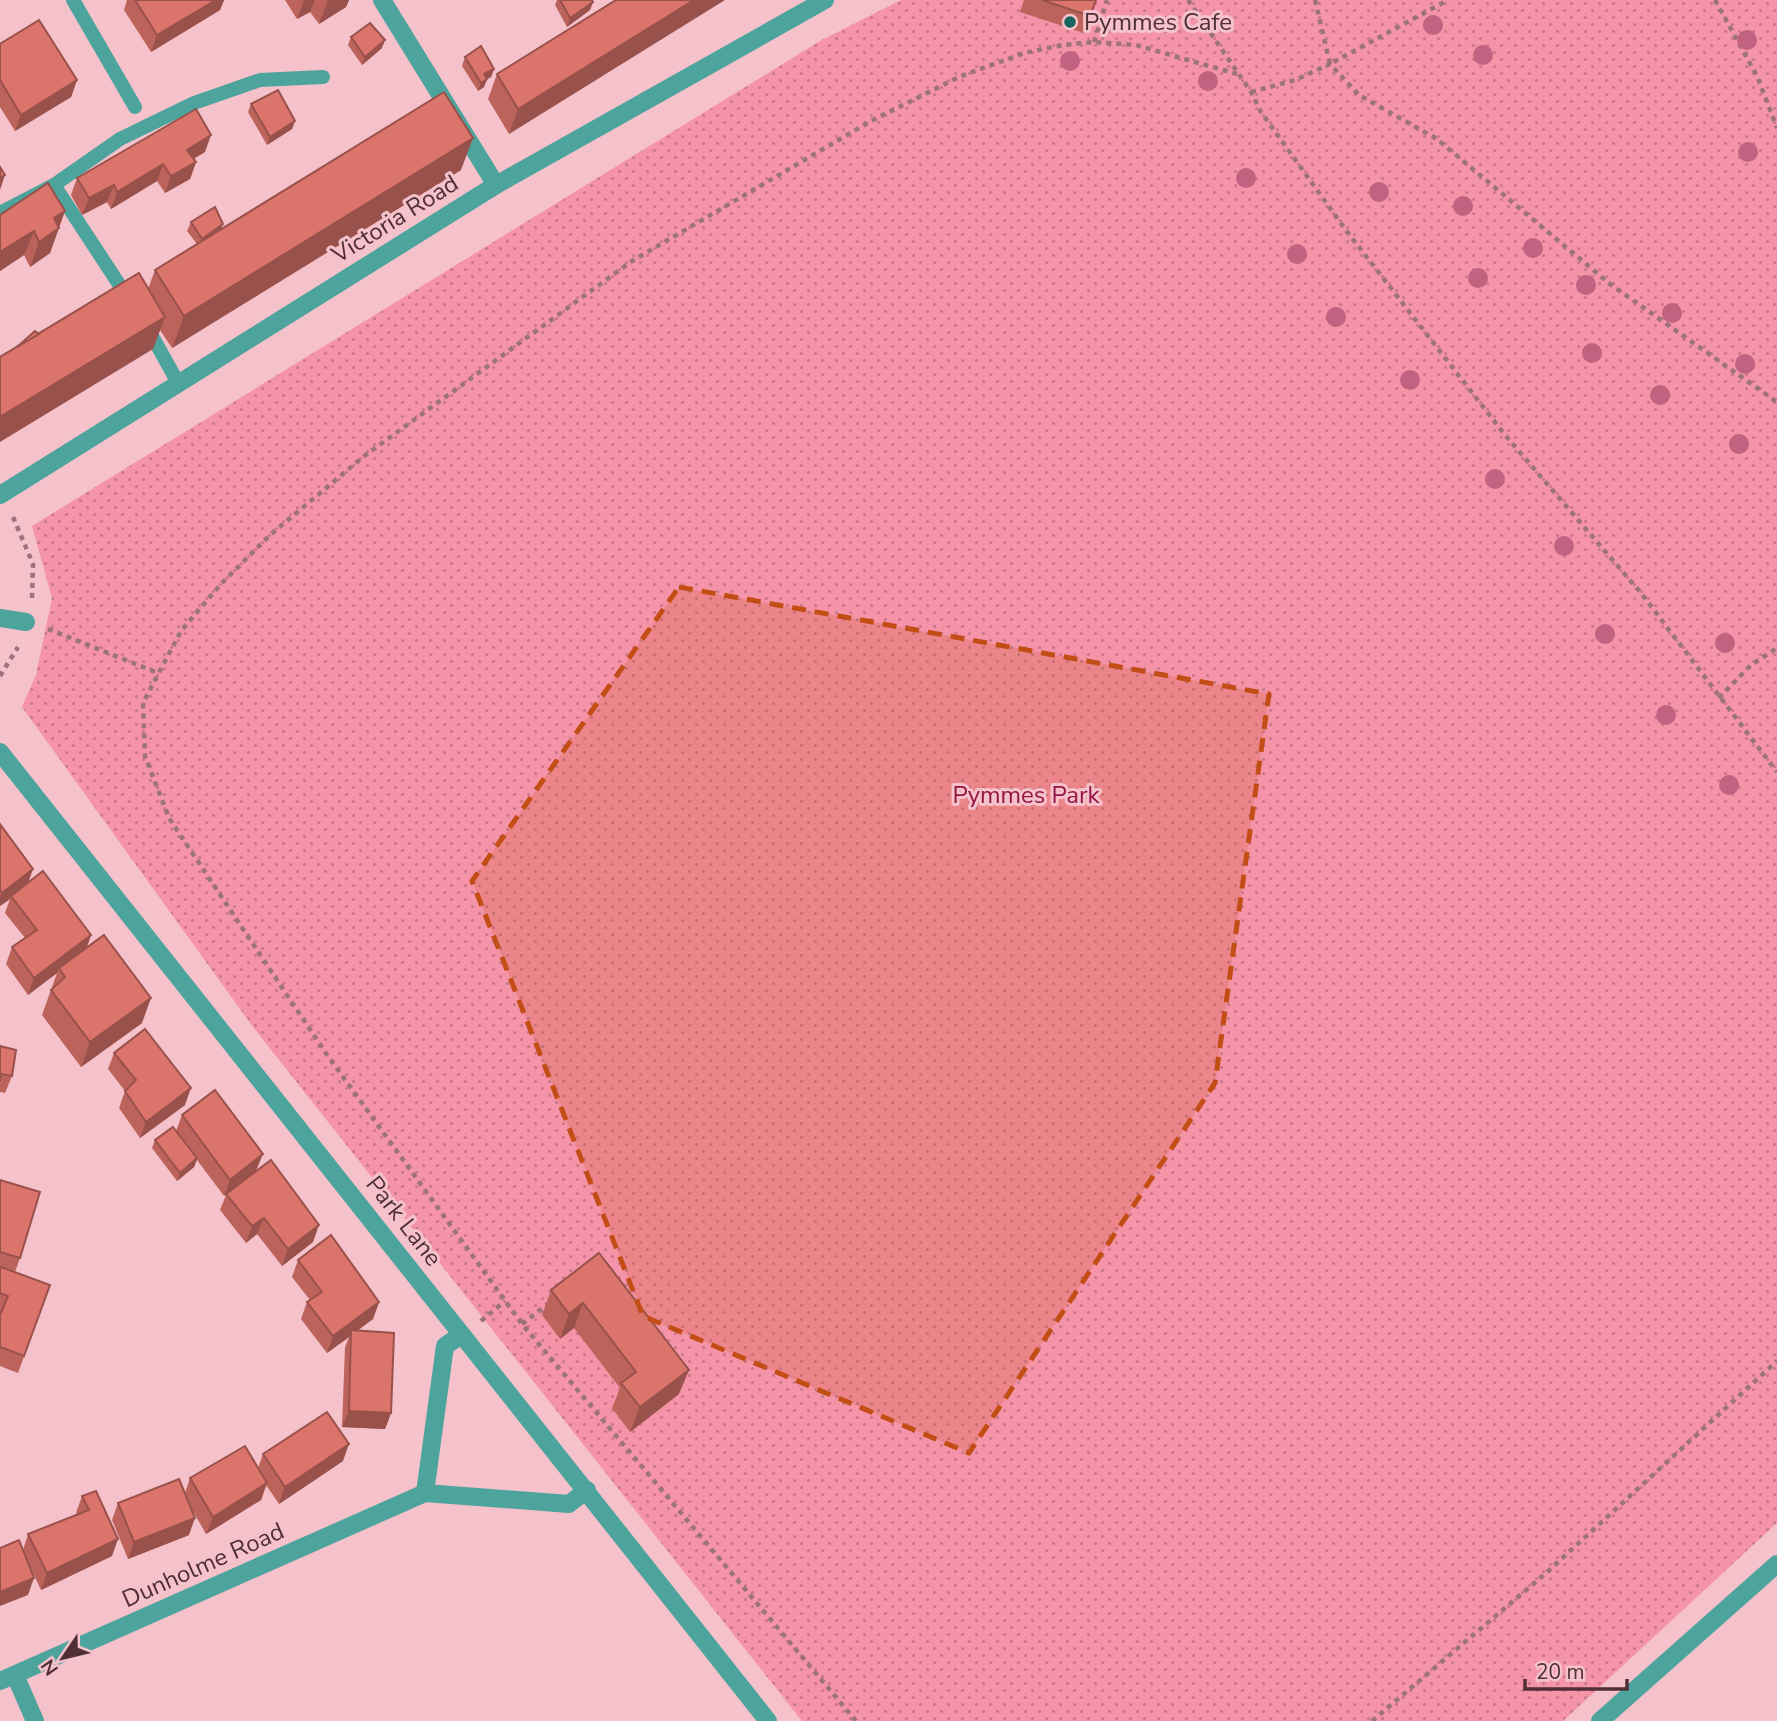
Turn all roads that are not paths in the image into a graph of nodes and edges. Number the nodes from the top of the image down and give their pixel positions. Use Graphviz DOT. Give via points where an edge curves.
graph roads {
  1 [pos="74,0"];
  2 [pos="382,0"];
  3 [pos="825,0"];
  4 [pos="323,77"];
  5 [pos="135,107"];
  6 [pos="54,185"];
  7 [pos="496,185"];
  8 [pos="0,213"];
  9 [pos="177,381"];
  10 [pos="3,500"];
  11 [pos="0,618"];
  12 [pos="26,622"];
  13 [pos="0,752"];
  14 [pos="468,1330"];
  15 [pos="587,1490"];
  16 [pos="425,1493"];
  17 [pos="1777,1564"];
  18 [pos="8,1678"];
  19 [pos="35,1721"];
  20 [pos="768,1721"];
  21 [pos="1600,1721"];
  1 -- 5 [label="lane"];
  2 -- 7 [label="street"];
  3 -- 7 [label="street, Victoria Road"];
  4 -- 6 [label="lane" via="260,80 194,103 120,139"];
  6 -- 8 [label="lane"];
  6 -- 9 [label="lane"];
  7 -- 9 [label="street, Victoria Road"];
  9 -- 10 [label="street, Victoria Road"];
  11 -- 12 [label="street"];
  13 -- 14 [label="street, Park Lane"];
  14 -- 15 [label="street, Park Lane"];
  14 -- 16 [label="street" via="445,1346"];
  15 -- 16 [label="street, Dunholme Road" via="569,1504"];
  15 -- 20 [label="street, Park Lane"];
  16 -- 18 [label="street, Dunholme Road"];
  17 -- 21 [label="street"];
  18 -- 19 [label="street"];
}
